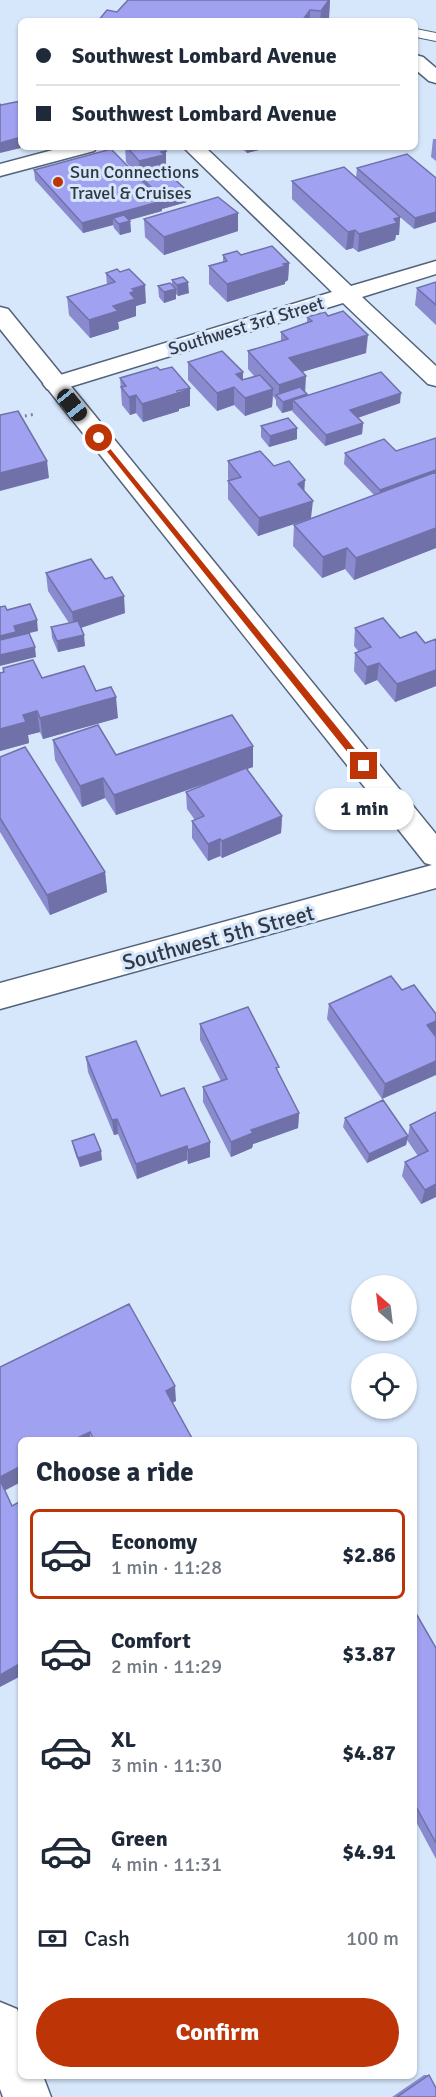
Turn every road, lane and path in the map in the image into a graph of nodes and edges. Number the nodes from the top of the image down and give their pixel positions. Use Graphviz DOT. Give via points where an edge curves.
graph roads {
  1 [pos="418,33"];
  2 [pos="436,37"];
  3 [pos="418,63"];
  4 [pos="436,77"];
  5 [pos="76,150"];
  6 [pos="196,150"];
  7 [pos="0,170"];
  8 [pos="436,267"];
  9 [pos="350,295"];
  10 [pos="0,314"];
  11 [pos="436,379"];
  12 [pos="56,384"];
  13 [pos="39,413"];
  14 [pos="10,419"];
  15 [pos="436,855"];
  16 [pos="436,876"];
  17 [pos="0,996"];
  18 [pos="0,2026"];
  19 [pos="18,2073"];
  20 [pos="20,2079"];
  21 [pos="27,2097"];
  1 -- 2 [label="lane"];
  3 -- 4 [label="street"];
  5 -- 7 [label="street"];
  6 -- 9 [label="street"];
  8 -- 9 [label="street, Southwest 3rd Street"];
  9 -- 11 [label="street"];
  9 -- 12 [label="street, Southwest 3rd Street"];
  10 -- 12 [label="street"];
  12 -- 15 [label="street"];
  13 -- 14 [label="path"];
  16 -- 17 [label="street, Southwest 5th Street"];
  18 -- 19 [label="street"];
  20 -- 21 [label="street"];
}
